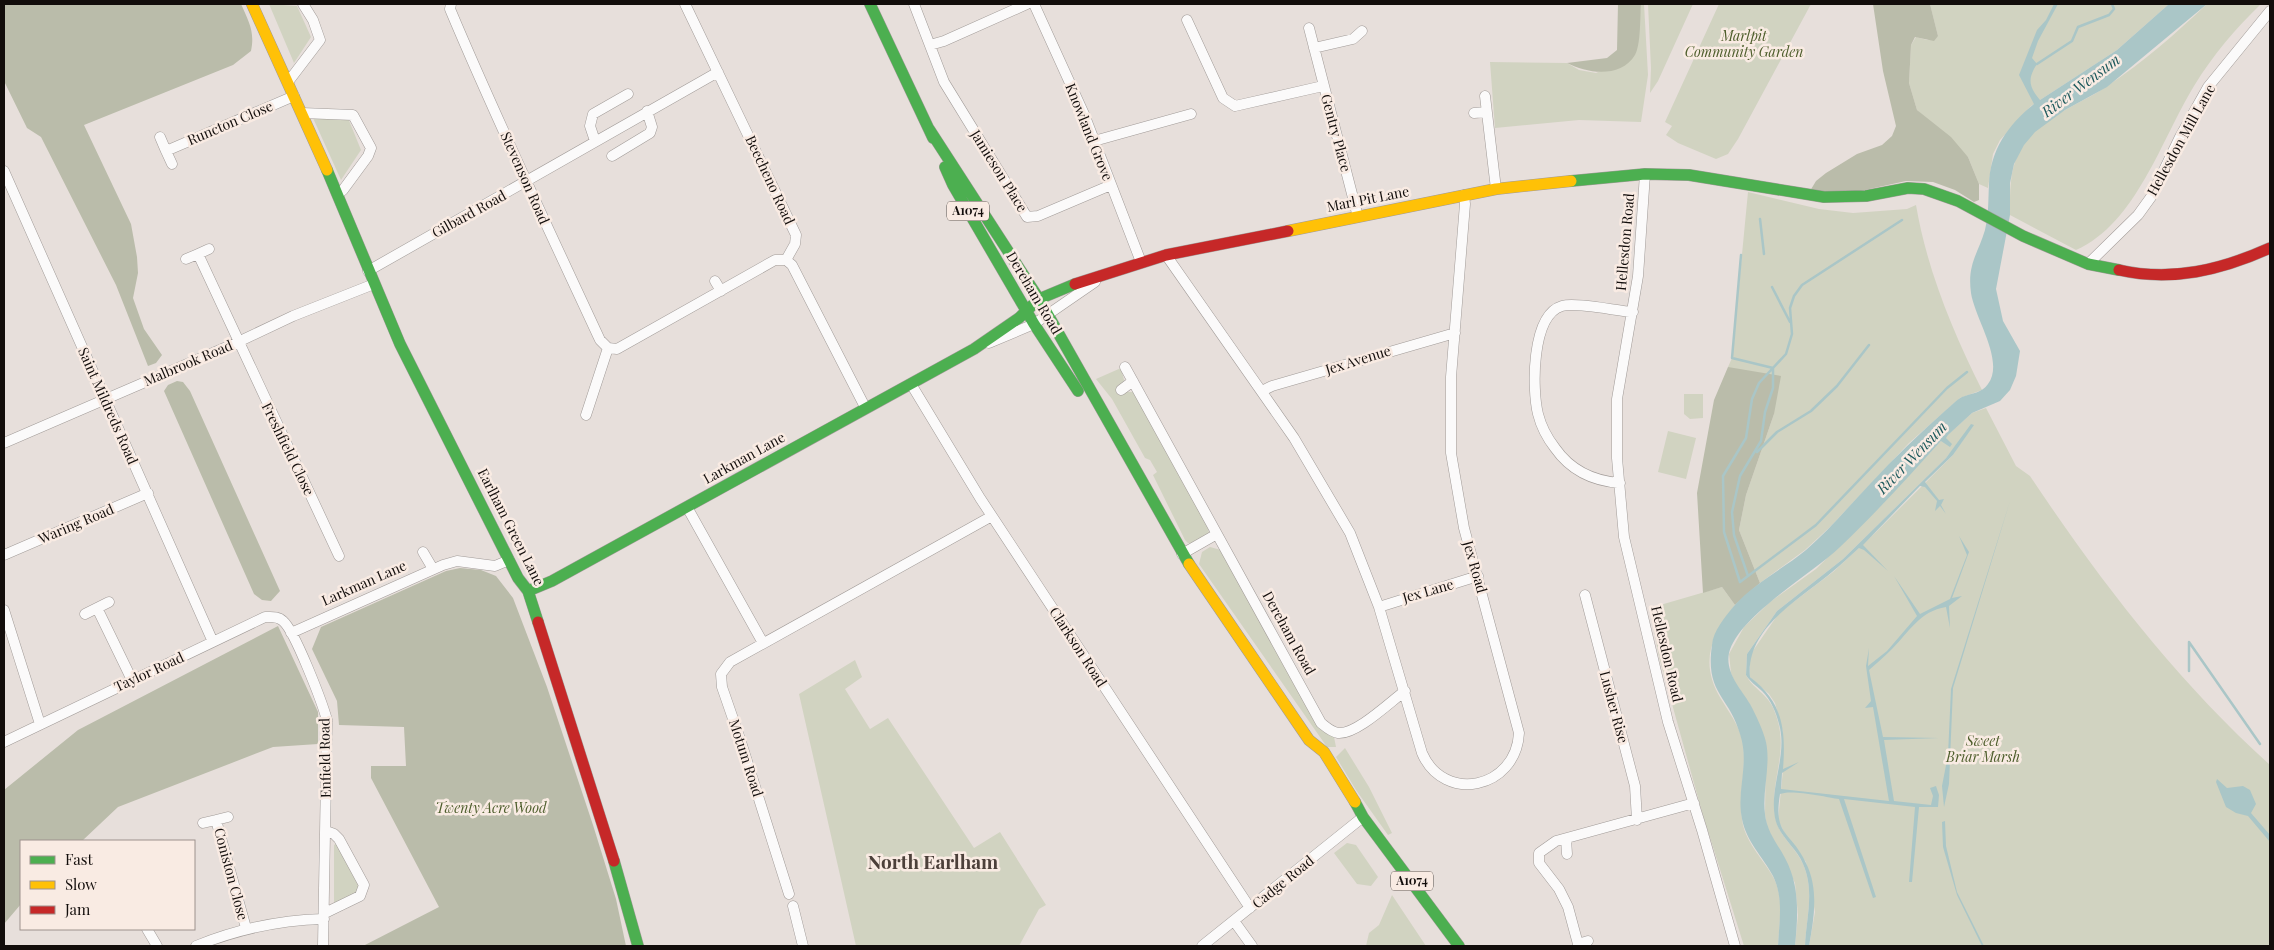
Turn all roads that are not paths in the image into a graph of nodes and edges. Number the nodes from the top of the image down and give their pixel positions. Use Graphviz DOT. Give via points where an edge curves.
graph roads {
  1 [pos="252,4"];
  2 [pos="303,4"];
  3 [pos="451,4"];
  4 [pos="685,4"];
  5 [pos="870,4"];
  6 [pos="914,4"];
  7 [pos="1027,4"];
  8 [pos="1034,4"];
  9 [pos="2270,11"];
  10 [pos="1187,20"];
  11 [pos="1309,28"];
  12 [pos="1362,31"];
  13 [pos="930,45"];
  14 [pos="1314,48"];
  15 [pos="718,72"];
  16 [pos="288,82"];
  17 [pos="1323,86"];
  18 [pos="628,94"];
  19 [pos="294,96"];
  20 [pos="1485,96"];
  21 [pos="647,112"];
  22 [pos="1486,112"];
  23 [pos="302,113"];
  24 [pos="1474,113"];
  25 [pos="1191,114"];
  26 [pos="929,129"];
  27 [pos="160,138"];
  28 [pos="595,141"];
  29 [pos="1094,141"];
  30 [pos="166,151"];
  31 [pos="612,156"];
  32 [pos="172,164"];
  33 [pos="4,171"];
  34 [pos="1645,174"];
  35 [pos="528,182"];
  36 [pos="1111,186"];
  37 [pos="1496,189"];
  38 [pos="338,194"];
  39 [pos="1464,195"];
  40 [pos="1358,217"];
  41 [pos="2270,248"];
  42 [pos="210,250"];
  43 [pos="198,254"];
  44 [pos="1166,255"];
  45 [pos="186,259"];
  46 [pos="786,260"];
  47 [pos="1141,262"];
  48 [pos="2088,264"];
  49 [pos="368,271"];
  50 [pos="1102,278"];
  51 [pos="715,281"];
  52 [pos="374,284"];
  53 [pos="721,291"];
  54 [pos="1039,299"];
  55 [pos="1026,311"];
  56 [pos="1634,312"];
  57 [pos="1047,313"];
  58 [pos="1034,324"];
  59 [pos="1455,333"];
  60 [pos="238,342"];
  61 [pos="608,348"];
  62 [pos="974,349"];
  63 [pos="1125,367"];
  64 [pos="1132,381"];
  65 [pos="911,384"];
  66 [pos="1121,390"];
  67 [pos="1262,391"];
  68 [pos="105,399"];
  69 [pos="866,407"];
  70 [pos="586,415"];
  71 [pos="4,443"];
  72 [pos="1130,463"];
  73 [pos="1620,483"];
  74 [pos="148,493"];
  75 [pos="688,507"];
  76 [pos="992,516"];
  77 [pos="1217,534"];
  78 [pos="423,552"];
  79 [pos="1182,554"];
  80 [pos="4,555"];
  81 [pos="339,556"];
  82 [pos="509,560"];
  83 [pos="432,569"];
  84 [pos="1478,576"];
  85 [pos="528,590"];
  86 [pos="1584,595"];
  87 [pos="110,602"];
  88 [pos="1379,607"];
  89 [pos="97,608"];
  90 [pos="4,610"];
  91 [pos="84,614"];
  92 [pos="291,633"];
  93 [pos="214,642"];
  94 [pos="763,643"];
  95 [pos="132,680"];
  96 [pos="1405,691"];
  97 [pos="40,724"];
  98 [pos="4,742"];
  99 [pos="1694,803"];
  100 [pos="228,817"];
  101 [pos="1363,817"];
  102 [pos="216,820"];
  103 [pos="1637,820"];
  104 [pos="204,823"];
  105 [pos="326,831"];
  106 [pos="1566,839"];
  107 [pos="1568,854"];
  108 [pos="789,894"];
  109 [pos="793,906"];
  110 [pos="1250,908"];
  111 [pos="325,916"];
  112 [pos="1234,921"];
  113 [pos="246,928"];
  114 [pos="148,930"];
  115 [pos="1588,941"];
  116 [pos="1575,945"];
  117 [pos="158,946"];
  118 [pos="196,946"];
  119 [pos="323,946"];
  120 [pos="638,946"];
  121 [pos="803,946"];
  122 [pos="1202,946"];
  123 [pos="1252,946"];
  124 [pos="1459,946"];
  125 [pos="1735,946"];
  1 -- 16 [label="main road, Earlham Green Lane"];
  2 -- 16 [label="street" via="320,40"];
  3 -- 35 [label="street, Stevenson Road" via="450,9 469,54"];
  4 -- 15 [label="street, Beecheno Road"];
  5 -- 26 [label="main road, Dereham Road / A1074"];
  6 -- 13 [label="street, Jamieson Place"];
  7 -- 13 [label="street"];
  8 -- 29 [label="street, Knowland Grove"];
  9 -- 48 [label="street, Hellesdon Mill Lane" via="2208,87 2138,216"];
  10 -- 17 [label="street" via="1223,98 1235,106"];
  11 -- 14 [label="street, Gentry Place"];
  12 -- 14 [label="street" via="1353,38"];
  13 -- 36 [label="street, Jamieson Place" via="944,82 1027,218"];
  14 -- 17 [label="street, Gentry Place"];
  15 -- 21 [label="street, Gilbard Road"];
  15 -- 46 [label="street, Beecheno Road" via="796,235"];
  16 -- 19 [label="main road, Earlham Green Lane"];
  17 -- 40 [label="street, Gentry Place"];
  18 -- 28 [label="street" via="593,114 590,126"];
  19 -- 23 [label="main road, Earlham Green Lane"];
  19 -- 30 [label="street, Runcton Close"];
  20 -- 22 [label="street"];
  21 -- 28 [label="street, Gilbard Road"];
  21 -- 31 [label="street" via="652,127 650,133"];
  22 -- 24 [label="street"];
  22 -- 37 [label="street"];
  23 -- 38 [label="main road, Earlham Green Lane"];
  23 -- 38 [label="street" via="353,114 371,148"];
  25 -- 29 [label="street"];
  26 -- 54 [label="main road, Dereham Road / A1074"];
  26 -- 55 [label="main road, Dereham Road / A1074" via="953,185"];
  27 -- 30 [label="street"];
  28 -- 35 [label="street, Gilbard Road"];
  29 -- 36 [label="street, Knowland Grove"];
  30 -- 32 [label="street"];
  33 -- 68 [label="street, Saint Mildreds Road"];
  34 -- 37 [label="main road, Marl Pit Lane"];
  34 -- 48 [label="main road" via="1689,175 1824,197 1924,189 1958,201 2011,230"];
  34 -- 56 [label="street, Hellesdon Road"];
  35 -- 49 [label="street, Gilbard Road"];
  35 -- 61 [label="street, Stevenson Road" via="600,340"];
  36 -- 47 [label="street, Knowland Grove"];
  37 -- 39 [label="main road, Marl Pit Lane"];
  38 -- 49 [label="main road, Earlham Green Lane"];
  39 -- 40 [label="main road, Marl Pit Lane"];
  39 -- 59 [label="street, Jex Road" via="1466,204"];
  40 -- 44 [label="main road, Marl Pit Lane"];
  41 -- 48 [label="main road" via="2237,263 2180,275 2141,275"];
  42 -- 43 [label="street"];
  43 -- 45 [label="street"];
  43 -- 60 [label="street, Freshfield Close"];
  44 -- 47 [label="main road, Marl Pit Lane"];
  44 -- 67 [label="street, Jex Road"];
  46 -- 53 [label="street" via="775,260"];
  46 -- 69 [label="street" via="792,265"];
  47 -- 50 [label="main road, Marl Pit Lane"];
  49 -- 52 [label="main road, Earlham Green Lane"];
  50 -- 54 [label="main road, Marl Pit Lane" via="1068,286"];
  50 -- 57 [label="street, Marl Pit Lane"];
  51 -- 53 [label="street"];
  52 -- 60 [label="street, Malbrook Road"];
  52 -- 82 [label="main road, Earlham Green Lane" via="400,344"];
  53 -- 61 [label="street" via="617,349"];
  54 -- 55 [label="main road, Larkman Lane"];
  54 -- 57 [label="main road, Dereham Road / A1074"];
  55 -- 58 [label="main road, Dereham Road / A1074"];
  55 -- 62 [label="main road, Larkman Lane"];
  56 -- 73 [label="street, Hellesdon Road" via="1617,399 1616,458"];
  56 -- 73 [label="street" via="1574,306 1561,306 1551,312 1542,324 1535,375 1538,415 1555,449 1588,476"];
  57 -- 58 [label="street, Marl Pit Lane"];
  57 -- 72 [label="main road, Dereham Road / A1074"];
  58 -- 62 [label="street, Larkman Lane"];
  58 -- 72 [label="main road, Dereham Road / A1074"];
  59 -- 67 [label="street, Jex Avenue"];
  59 -- 84 [label="street, Jex Road" via="1451,453 1460,509"];
  60 -- 68 [label="street, Malbrook Road"];
  60 -- 81 [label="street, Freshfield Close"];
  61 -- 70 [label="street"];
  62 -- 65 [label="main road, Larkman Lane"];
  63 -- 64 [label="street, Dereham Road"];
  64 -- 66 [label="street"];
  64 -- 77 [label="street, Dereham Road"];
  65 -- 69 [label="main road, Larkman Lane"];
  65 -- 76 [label="street, Clarkson Road"];
  67 -- 88 [label="street, Jex Road" via="1350,533"];
  68 -- 71 [label="street, Malbrook Road"];
  68 -- 74 [label="street, Saint Mildreds Road"];
  69 -- 75 [label="main road, Larkman Lane"];
  72 -- 79 [label="main road, Dereham Road / A1074"];
  73 -- 99 [label="street, Hellesdon Road" via="1624,536 1668,722"];
  74 -- 80 [label="street, Waring Road"];
  74 -- 93 [label="street, Saint Mildreds Road"];
  75 -- 85 [label="main road, Larkman Lane" via="552,581"];
  75 -- 94 [label="street"];
  76 -- 94 [label="street, Motum Road"];
  76 -- 110 [label="street, Clarkson Road"];
  77 -- 79 [label="street"];
  77 -- 96 [label="street, Dereham Road" via="1321,723 1333,732 1346,732"];
  78 -- 83 [label="street"];
  79 -- 101 [label="main road, Dereham Road / A1074" via="1309,740 1315,759 1342,800"];
  82 -- 83 [label="street, Larkman Lane" via="495,566 458,561"];
  82 -- 85 [label="main road, Earlham Green Lane"];
  83 -- 92 [label="street, Larkman Lane"];
  84 -- 88 [label="street, Jex Lane"];
  84 -- 96 [label="street, Jex Road" via="1518,724 1518,742 1508,765 1501,773 1483,782 1460,784 1440,775 1427,764 1422,753"];
  85 -- 120 [label="main road, Earlham Green Lane" via="607,834"];
  86 -- 103 [label="street, Lusher Rise" via="1635,786"];
  87 -- 89 [label="street"];
  88 -- 96 [label="street, Jex Road"];
  89 -- 91 [label="street"];
  89 -- 95 [label="street"];
  90 -- 97 [label="street"];
  92 -- 93 [label="street, Taylor Road" via="285,622 265,617"];
  92 -- 105 [label="street, Enfield Road" via="320,696 327,720"];
  93 -- 95 [label="street, Taylor Road"];
  94 -- 108 [label="street, Motum Road" via="730,662 720,678"];
  95 -- 97 [label="street, Taylor Road"];
  97 -- 98 [label="street, Taylor Road"];
  99 -- 103 [label="street"];
  99 -- 125 [label="street, Hellesdon Road"];
  100 -- 102 [label="street, Coniston Close"];
  101 -- 110 [label="street, Cadge Road"];
  101 -- 124 [label="main road, Dereham Road / A1074"];
  102 -- 104 [label="street, Coniston Close"];
  102 -- 113 [label="street, Coniston Close"];
  103 -- 106 [label="street"];
  105 -- 111 [label="street, Enfield Road"];
  105 -- 111 [label="street" via="339,840 364,885 360,896"];
  106 -- 107 [label="street"];
  106 -- 116 [label="street" via="1539,854 1539,863 1568,907"];
  109 -- 121 [label="street"];
  110 -- 112 [label="street, Cadge Road"];
  111 -- 113 [label="street"];
  111 -- 119 [label="street, Enfield Road"];
  112 -- 122 [label="street, Cadge Road"];
  112 -- 123 [label="street"];
  113 -- 118 [label="street"];
  114 -- 117 [label="street"];
  115 -- 116 [label="street"];
}
